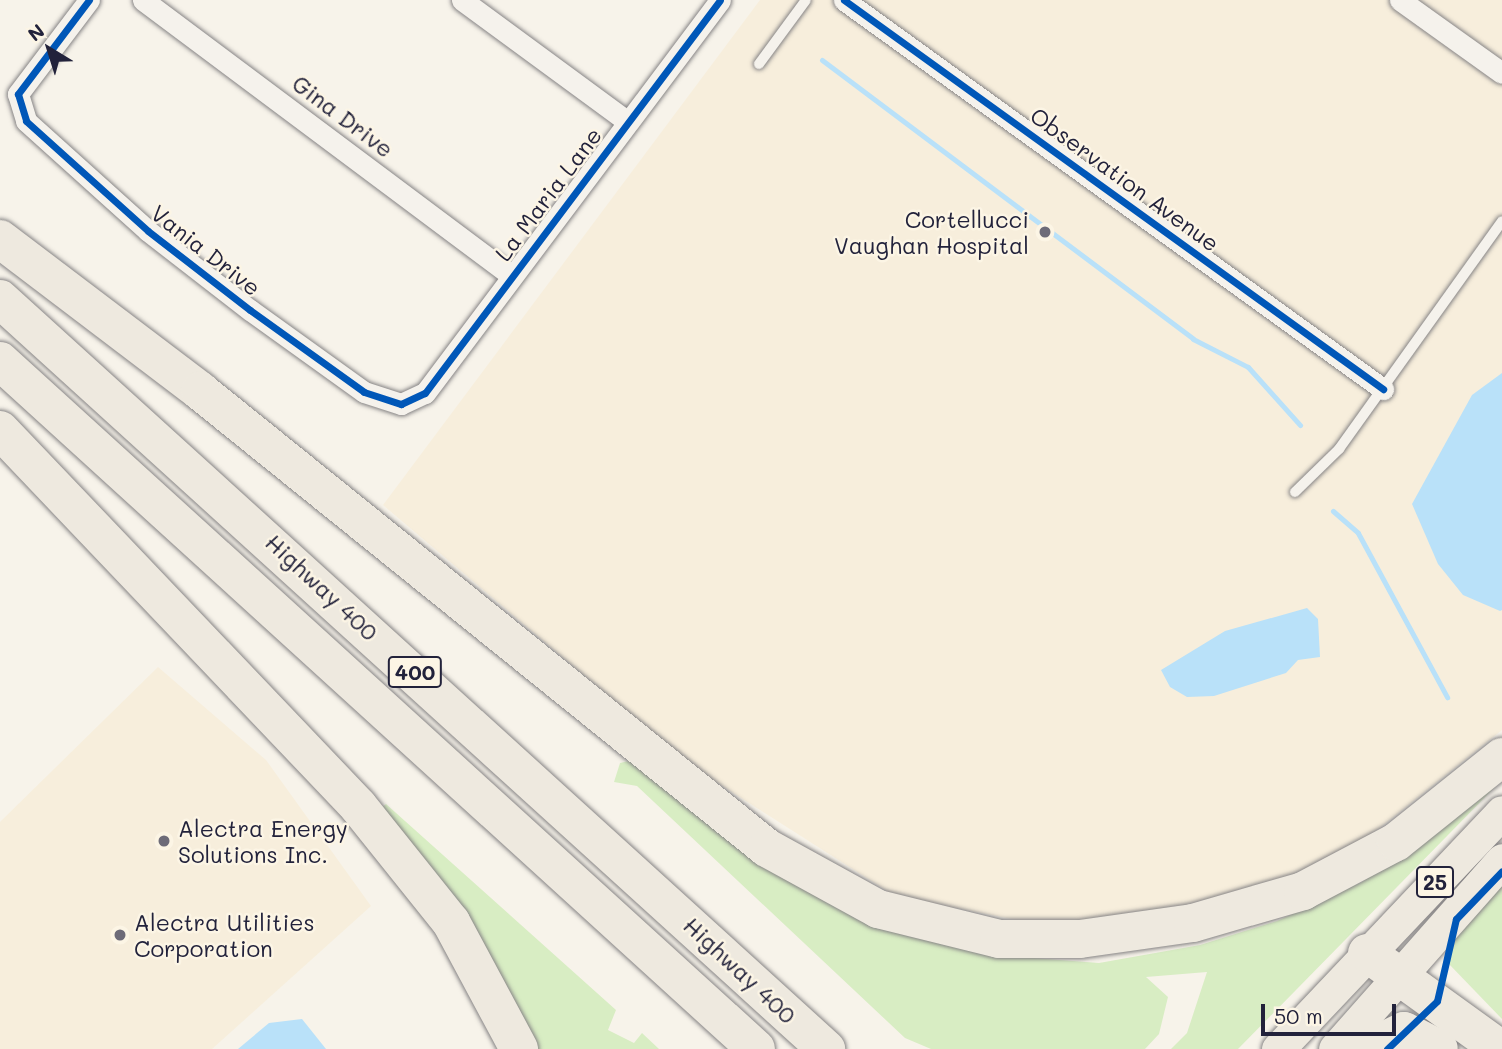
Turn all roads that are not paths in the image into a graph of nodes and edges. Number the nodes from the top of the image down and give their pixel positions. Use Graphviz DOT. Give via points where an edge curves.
graph roads {
  1 [pos="89,0"];
  2 [pos="143,0"];
  3 [pos="462,0"];
  4 [pos="720,0"];
  5 [pos="806,0"];
  6 [pos="844,0"];
  7 [pos="1400,0"];
  8 [pos="760,64"];
  9 [pos="1502,73"];
  10 [pos="627,121"];
  11 [pos="1502,221"];
  12 [pos="0,239"];
  13 [pos="510,275"];
  14 [pos="0,299"];
  15 [pos="0,361"];
  16 [pos="1383,389"];
  17 [pos="401,404"];
  18 [pos="0,430"];
  19 [pos="1295,492"];
  20 [pos="1502,757"];
  21 [pos="1502,812"];
  22 [pos="1502,860"];
  23 [pos="1367,953"];
  24 [pos="1402,975"];
  25 [pos="519,1049"];
  26 [pos="756,1049"];
  27 [pos="826,1049"];
  28 [pos="1278,1049"];
  29 [pos="1335,1049"];
  30 [pos="1367,1049"];
  31 [pos="1439,1049"];
  32 [pos="1500,1049"];
  1 -- 17 [label="street, Vania Drive" via="18,94 17,105 46,143 148,231 364,392"];
  2 -- 13 [label="street, Gina Drive"];
  3 -- 10 [label="street"];
  4 -- 10 [label="street, La Maria Lane"];
  5 -- 8 [label="lane"];
  6 -- 16 [label="street, Observation Avenue"];
  7 -- 9 [label="street"];
  10 -- 13 [label="street, La Maria Lane"];
  11 -- 16 [label="lane"];
  12 -- 20 [label="highway" via="200,391 767,848 878,909 999,939 1080,939 1194,923 1303,891 1384,848"];
  13 -- 17 [label="street, La Maria Lane" via="425,393"];
  14 -- 27 [label="highway, Highway 400 / 400"];
  15 -- 26 [label="highway, Highway 400 / 400"];
  16 -- 19 [label="lane" via="1339,449"];
  18 -- 25 [label="highway" via="358,806 451,922"];
  21 -- 23 [label="main road, 25"];
  22 -- 24 [label="main road, 25"];
  23 -- 24 [label="highway"];
  23 -- 28 [label="main road, 25"];
  24 -- 29 [label="main road, 25"];
  24 -- 32 [label="highway"];
  30 -- 31 [label="highway" via="1404,1031"];
}
